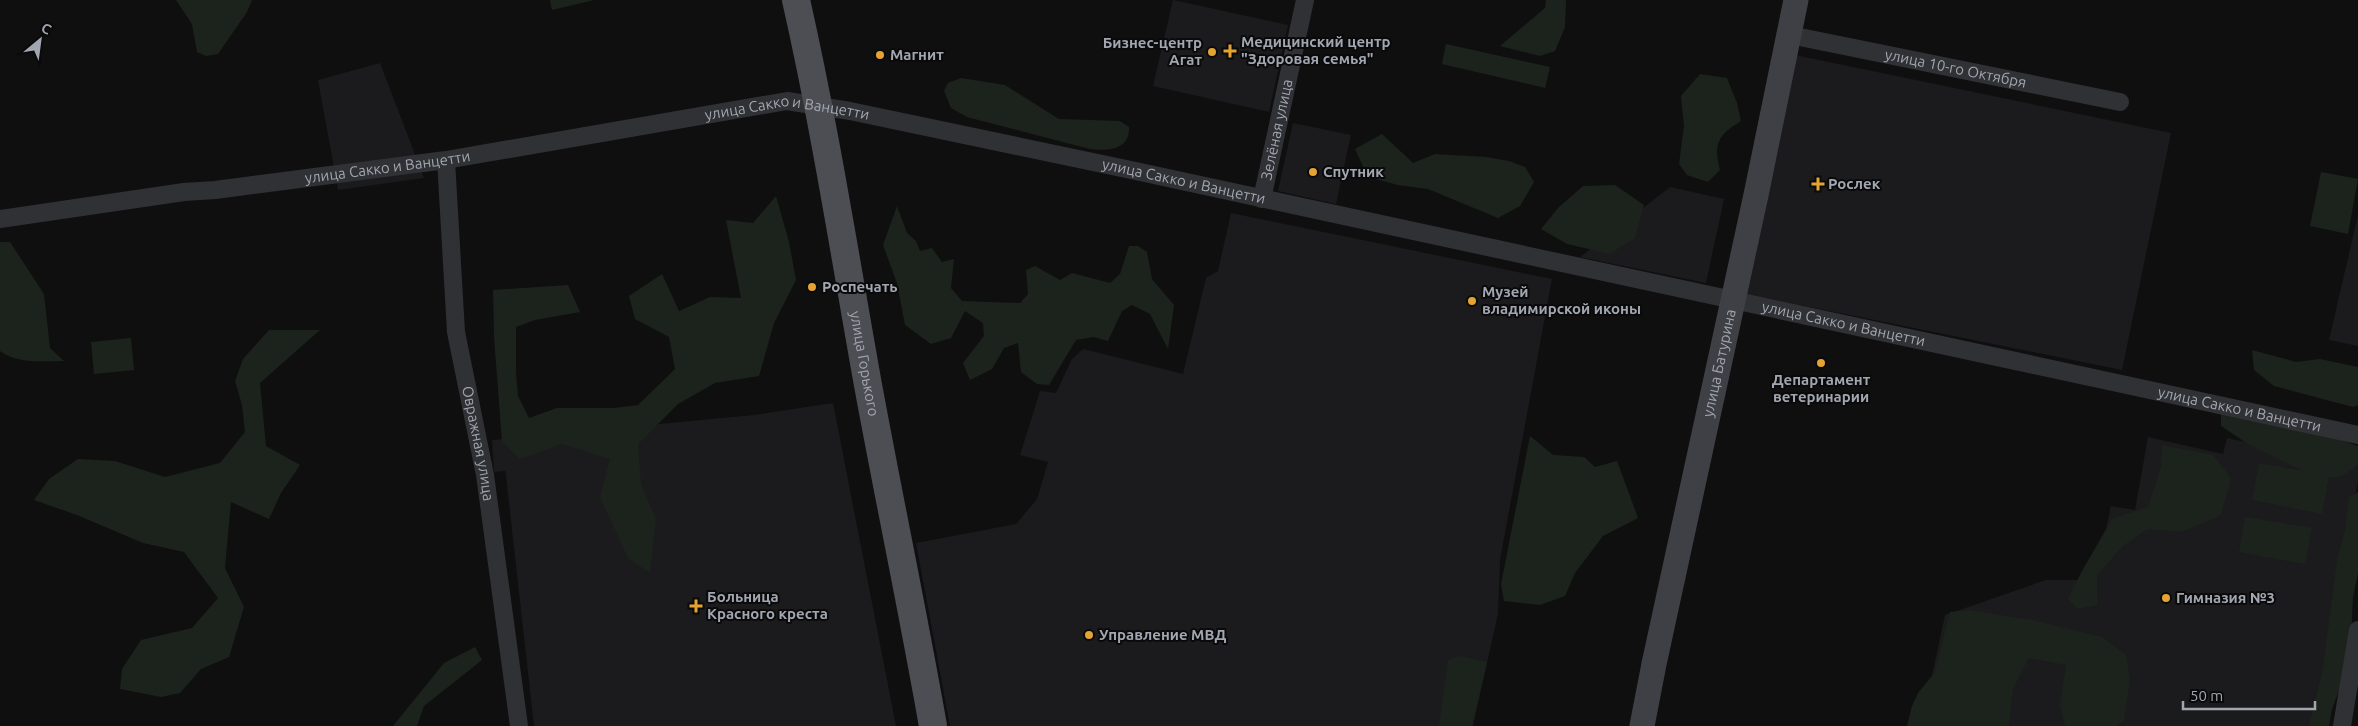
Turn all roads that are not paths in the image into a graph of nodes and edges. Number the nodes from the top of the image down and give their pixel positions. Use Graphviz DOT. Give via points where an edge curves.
graph roads {
  1 [pos="796,0"];
  2 [pos="1305,0"];
  3 [pos="1796,0"];
  4 [pos="1790,35"];
  5 [pos="2120,102"];
  6 [pos="819,106"];
  7 [pos="446,160"];
  8 [pos="1262,199"];
  9 [pos="0,219"];
  10 [pos="1733,300"];
  11 [pos="2358,434"];
  12 [pos="2358,630"];
  13 [pos="519,726"];
  14 [pos="933,726"];
  15 [pos="1642,726"];
  16 [pos="2342,726"];
  1 -- 6 [label="main road, улица Горького"];
  2 -- 8 [label="street, Зелёная улица"];
  3 -- 4 [label="main road, улица Батурина"];
  4 -- 5 [label="street, улица 10-го Октября"];
  4 -- 10 [label="main road, улица Батурина"];
  6 -- 7 [label="street, улица Сакко и Ванцетти" via="787,101"];
  6 -- 8 [label="street, улица Сакко и Ванцетти"];
  6 -- 14 [label="main road, улица Горького"];
  7 -- 9 [label="street, улица Сакко и Ванцетти" via="184,192"];
  7 -- 13 [label="street, Овражная улица" via="456,332 485,476"];
  8 -- 10 [label="street, улица Сакко и Ванцетти"];
  10 -- 11 [label="street, улица Сакко и Ванцетти"];
  10 -- 15 [label="main road, улица Батурина"];
  12 -- 16 [label="street"];
}
